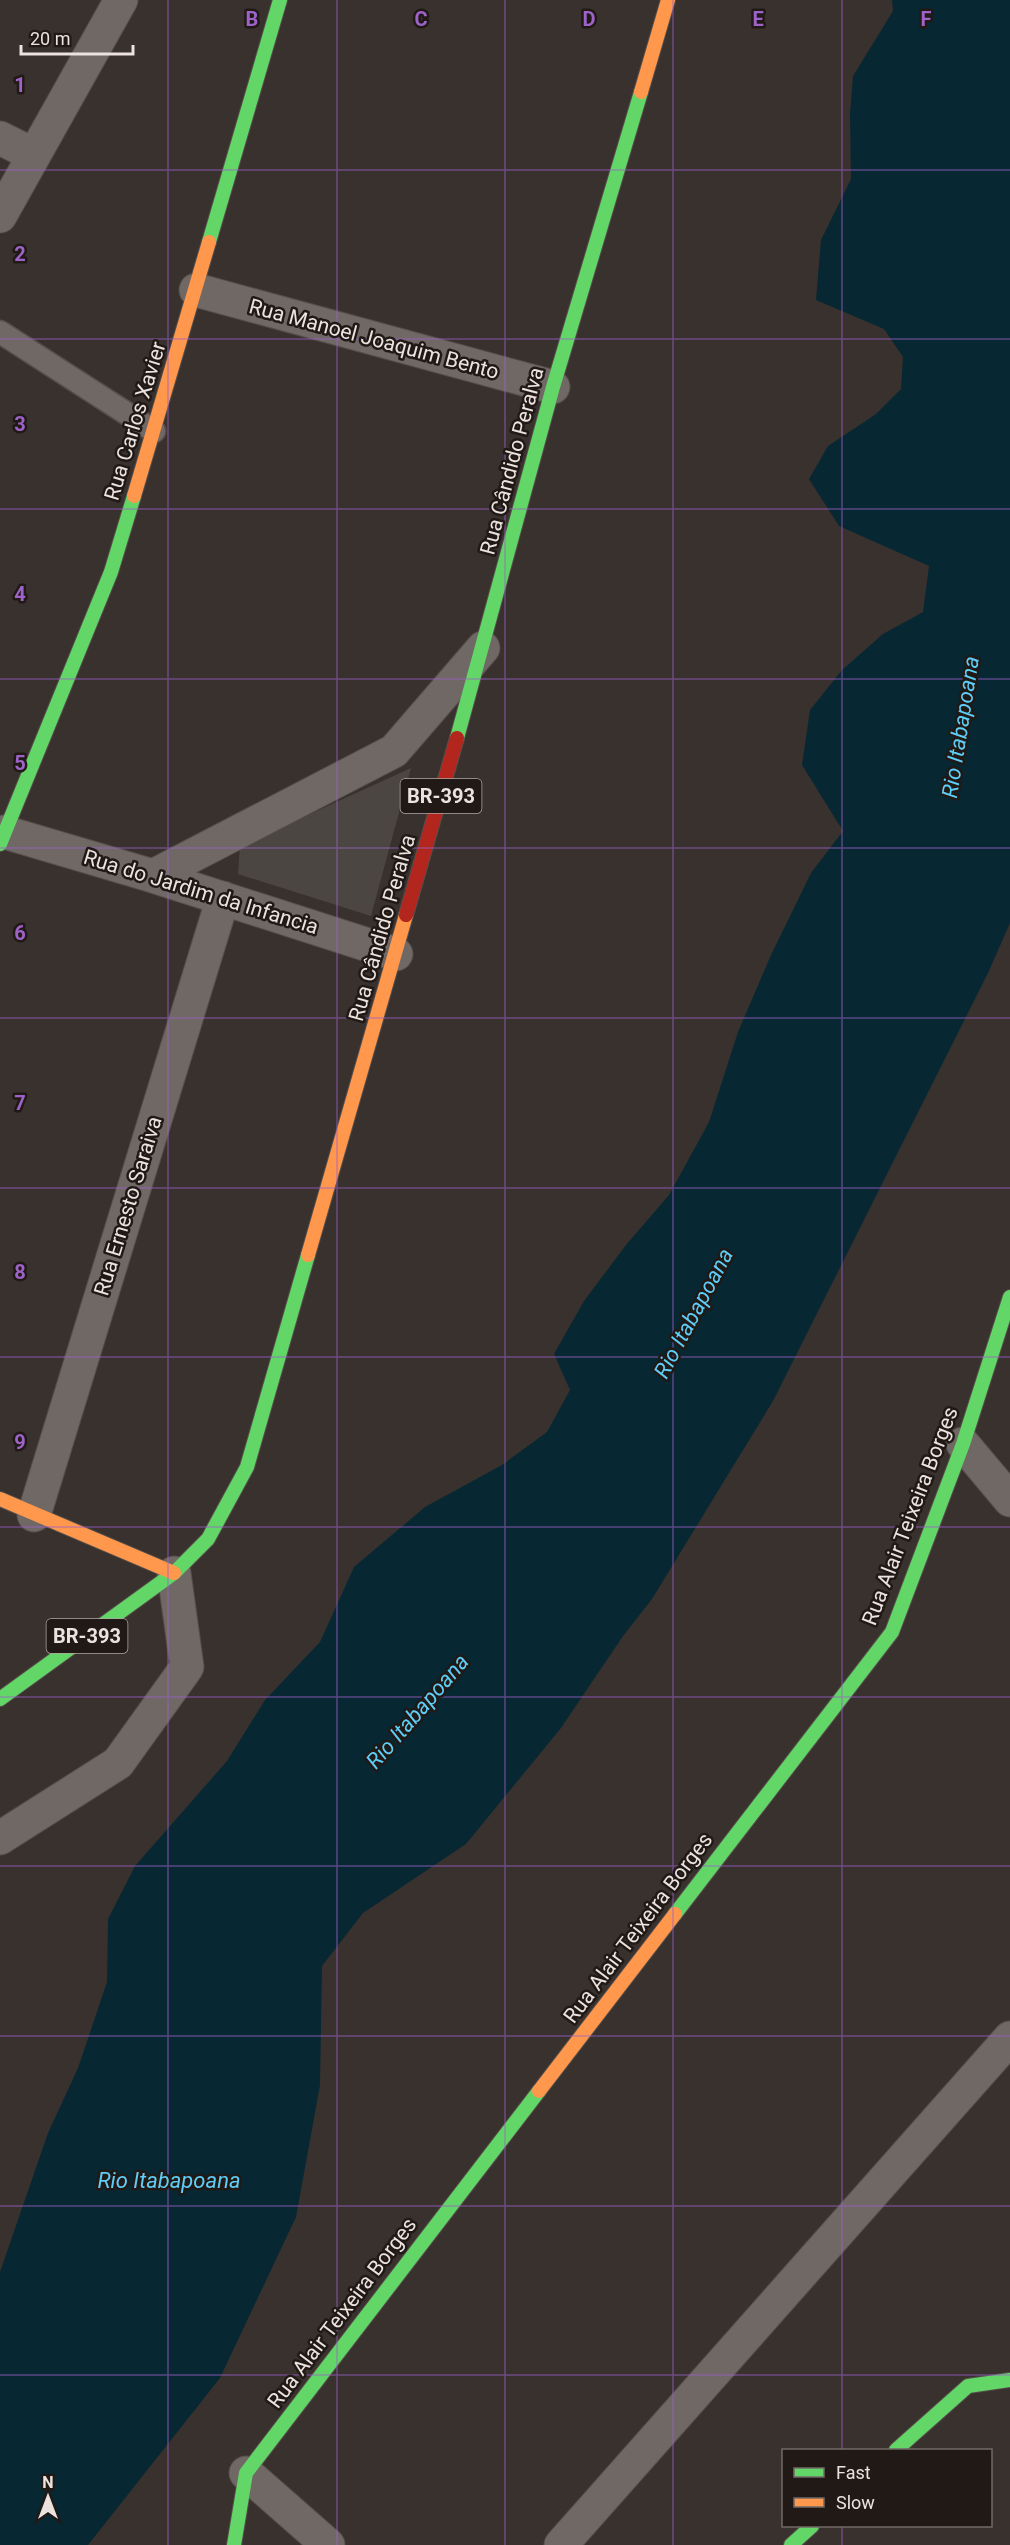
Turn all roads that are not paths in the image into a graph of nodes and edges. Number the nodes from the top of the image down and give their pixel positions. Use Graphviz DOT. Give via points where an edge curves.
graph roads {
  1 [pos="121,0"];
  2 [pos="280,0"];
  3 [pos="668,0"];
  4 [pos="0,138"];
  5 [pos="34,155"];
  6 [pos="0,216"];
  7 [pos="196,290"];
  8 [pos="0,332"];
  9 [pos="553,387"];
  10 [pos="154,431"];
  11 [pos="483,648"];
  12 [pos="2,838"];
  13 [pos="153,876"];
  14 [pos="223,898"];
  15 [pos="396,954"];
  16 [pos="1010,1297"];
  17 [pos="963,1444"];
  18 [pos="0,1499"];
  19 [pos="1010,1500"];
  20 [pos="34,1515"];
  21 [pos="174,1573"];
  22 [pos="0,1698"];
  23 [pos="0,1838"];
  24 [pos="1010,2038"];
  25 [pos="1010,2380"];
  26 [pos="898,2449"];
  27 [pos="246,2473"];
  28 [pos="811,2527"];
  29 [pos="234,2545"];
  30 [pos="328,2545"];
  31 [pos="561,2545"];
  32 [pos="790,2545"];
  1 -- 5 [label="street"];
  2 -- 7 [label="main road, Rua Carlos Xavier"];
  3 -- 9 [label="main road, Rua Cândido Peralva / BR-393"];
  4 -- 5 [label="street"];
  5 -- 6 [label="street"];
  7 -- 9 [label="street, Rua Manoel Joaquim Bento"];
  7 -- 10 [label="main road, Rua Carlos Xavier"];
  8 -- 10 [label="lane"];
  9 -- 11 [label="main road, Rua Cândido Peralva / BR-393"];
  10 -- 12 [label="main road, Rua Carlos Xavier" via="111,572"];
  11 -- 13 [label="street" via="394,751"];
  11 -- 15 [label="main road, Rua Cândido Peralva / BR-393"];
  12 -- 13 [label="street, Rua do Jardim da Infancia"];
  13 -- 14 [label="street, Rua do Jardim da Infancia"];
  14 -- 15 [label="street, Rua do Jardim da Infancia"];
  14 -- 20 [label="street, Rua Ernesto Saraiva"];
  15 -- 21 [label="main road, Rua Cândido Peralva / BR-393" via="247,1467 208,1539"];
  16 -- 17 [label="main road, Rua Alair Teixeira Borges"];
  17 -- 19 [label="street"];
  17 -- 27 [label="main road, Rua Alair Teixeira Borges" via="892,1632"];
  18 -- 20 [label="main road"];
  20 -- 21 [label="main road"];
  21 -- 22 [label="main road, Rua Cândido Peralva / BR-393"];
  21 -- 23 [label="street" via="187,1667 118,1763"];
  24 -- 31 [label="street"];
  25 -- 26 [label="main road" via="968,2386"];
  27 -- 29 [label="main road, Rua Alair Teixeira Borges"];
  27 -- 30 [label="street"];
  28 -- 32 [label="main road"];
}
